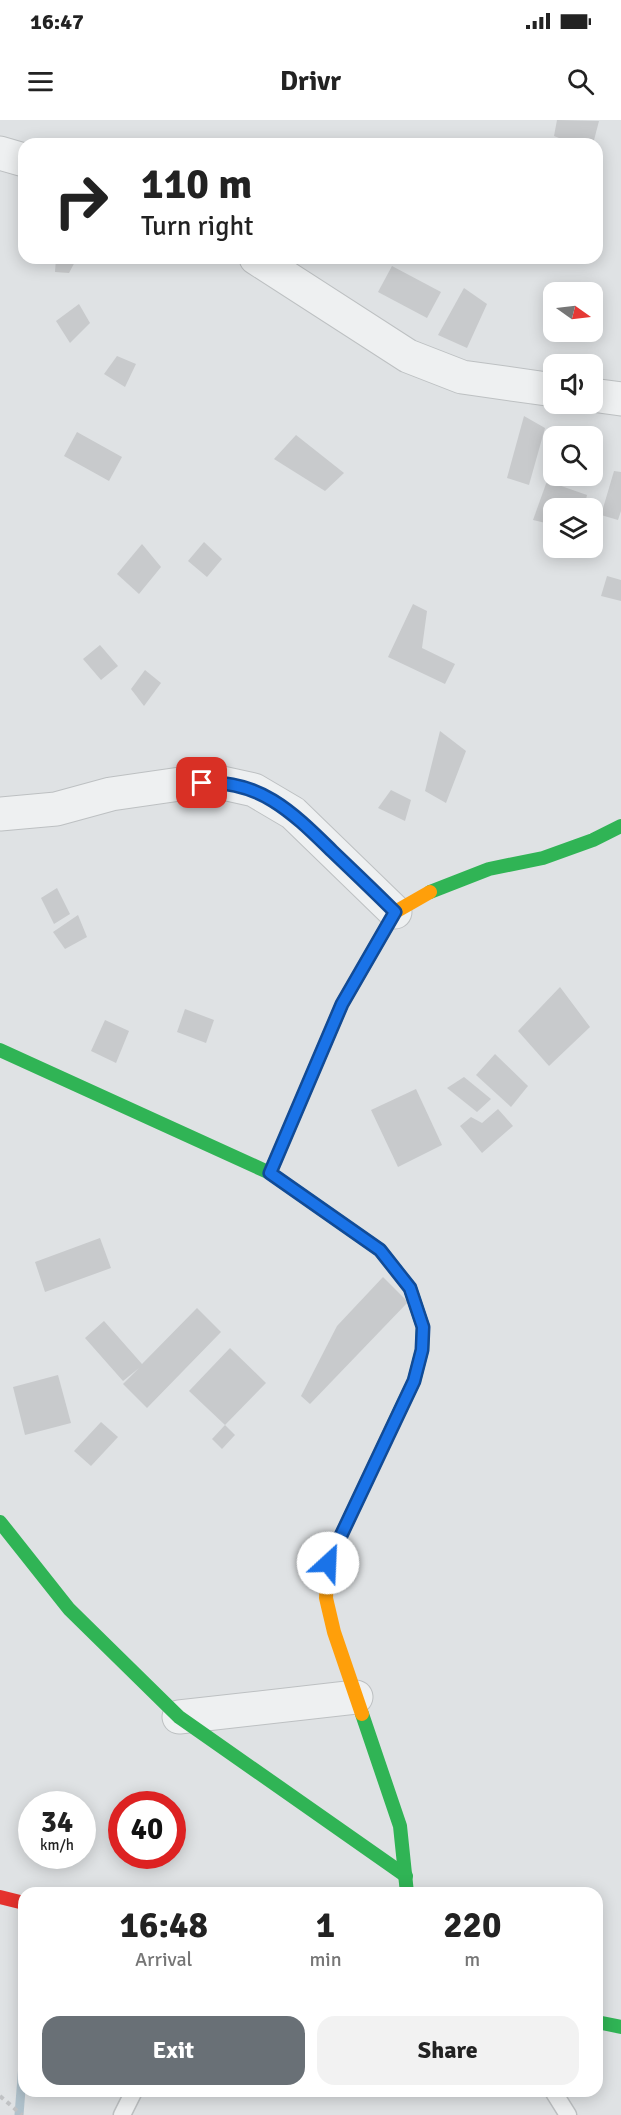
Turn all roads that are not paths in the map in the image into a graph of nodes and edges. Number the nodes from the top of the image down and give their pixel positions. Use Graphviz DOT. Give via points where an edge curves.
graph roads {
  1 [pos="0,153"];
  2 [pos="18,158"];
  3 [pos="265,264"];
  4 [pos="543,389"];
  5 [pos="603,397"];
  6 [pos="621,399"];
  7 [pos="0,814"];
  8 [pos="621,826"];
  9 [pos="395,912"];
  10 [pos="0,1050"];
  11 [pos="270,1173"];
  12 [pos="0,1522"];
  13 [pos="356,1697"];
  14 [pos="180,1717"];
  15 [pos="406,1876"];
  16 [pos="407,1887"];
  17 [pos="0,1898"];
  18 [pos="18,1902"];
  19 [pos="603,2023"];
  20 [pos="621,2027"];
  21 [pos="131,2097"];
  22 [pos="557,2097"];
  23 [pos="122,2115"];
  24 [pos="568,2115"];
  1 -- 2 [label="street"];
  3 -- 4 [label="street" via="408,356 462,378"];
  5 -- 6 [label="street"];
  7 -- 9 [label="street" via="56,809 111,794 187,783 218,782 254,790 293,813"];
  8 -- 9 [label="street" via="543,858 489,869 449,884"];
  9 -- 11 [label="street" via="342,1004"];
  10 -- 11 [label="street"];
  11 -- 13 [label="street" via="380,1250 410,1288 423,1327 414,1381 328,1563 326,1598 333,1632"];
  12 -- 14 [label="street" via="69,1609"];
  13 -- 14 [label="street"];
  13 -- 15 [label="street" via="400,1826"];
  14 -- 15 [label="street"];
  15 -- 16 [label="street"];
  17 -- 18 [label="street"];
  19 -- 20 [label="street"];
  21 -- 23 [label="lane"];
  22 -- 24 [label="lane"];
}
